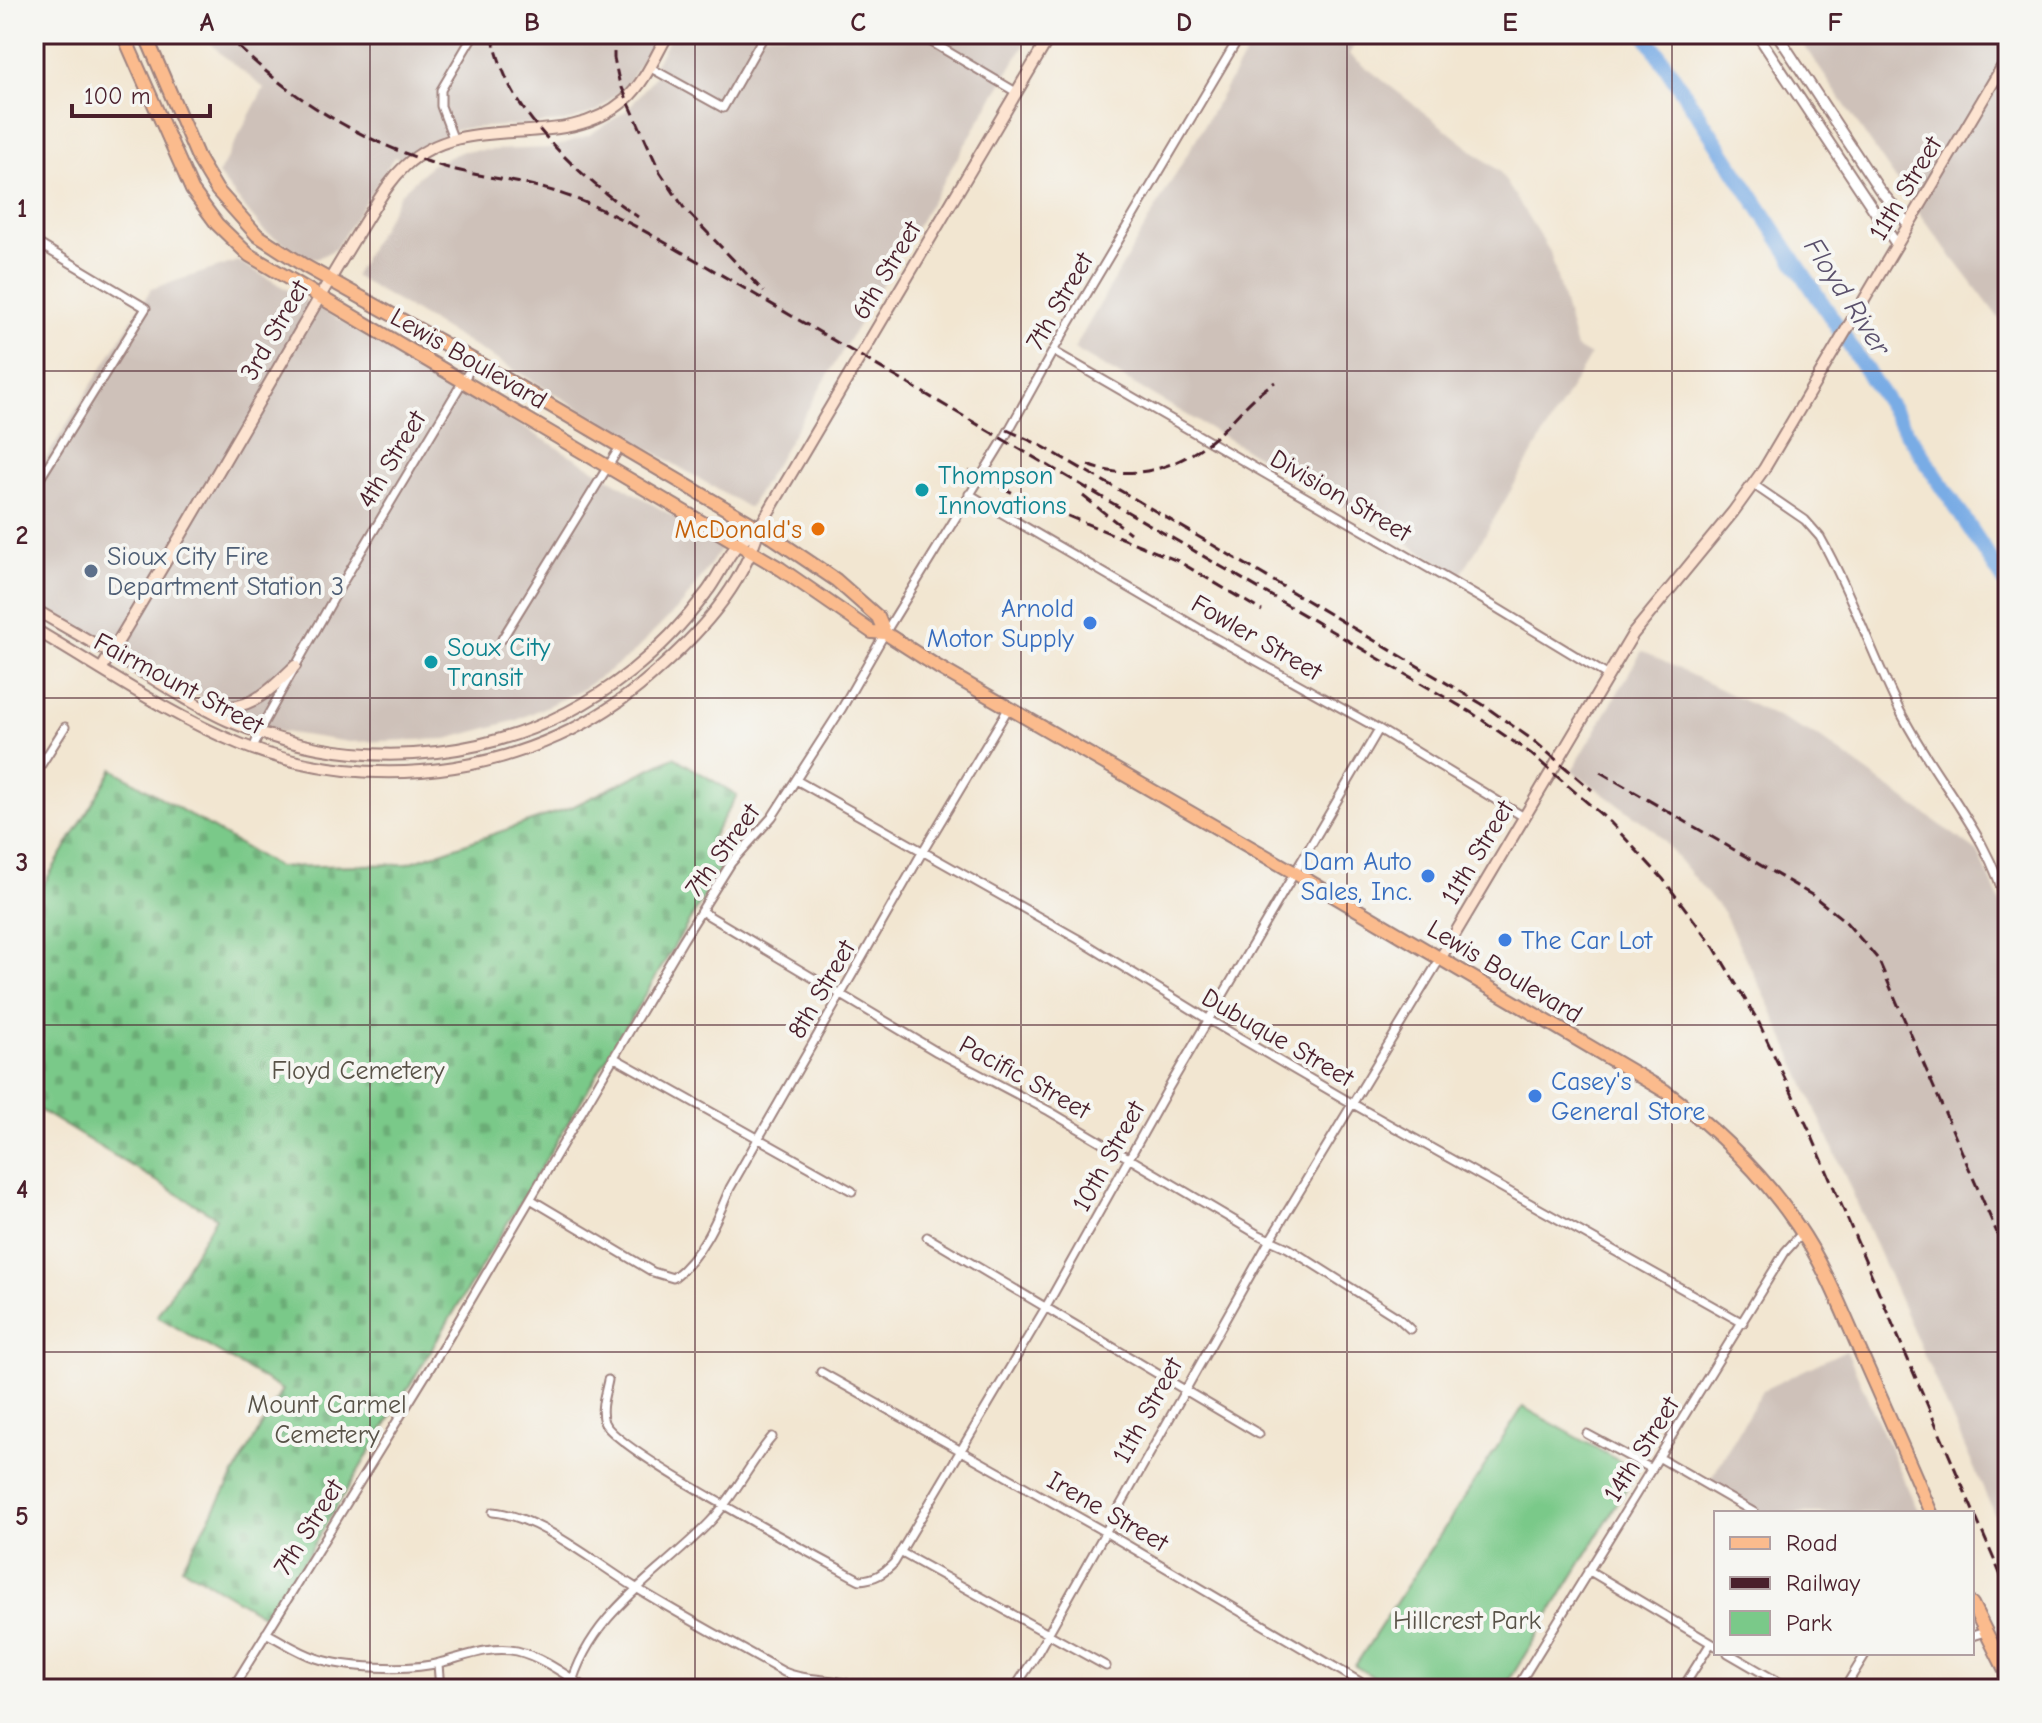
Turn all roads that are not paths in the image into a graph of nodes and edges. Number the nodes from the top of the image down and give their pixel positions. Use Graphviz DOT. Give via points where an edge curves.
graph roads {
  1 [pos="123,34"];
  2 [pos="145,34"];
  3 [pos="474,34"];
  4 [pos="668,34"];
  5 [pos="765,34"];
  6 [pos="918,34"];
  7 [pos="942,34"];
  8 [pos="1051,34"];
  9 [pos="1241,34"];
  10 [pos="1757,34"];
  11 [pos="1777,34"];
  12 [pos="935,44"];
  13 [pos="2008,57"];
  14 [pos="649,67"];
  15 [pos="1016,92"];
  16 [pos="453,138"];
  17 [pos="1909,225"];
  18 [pos="34,241"];
  19 [pos="1897,245"];
  20 [pos="330,278"];
  21 [pos="319,297"];
  22 [pos="1053,351"];
  23 [pos="475,361"];
  24 [pos="464,380"];
  25 [pos="620,447"];
  26 [pos="609,466"];
  27 [pos="1754,485"];
  28 [pos="34,488"];
  29 [pos="969,494"];
  30 [pos="759,528"];
  31 [pos="739,543"];
  32 [pos="752,552"];
  33 [pos="34,609"];
  34 [pos="34,629"];
  35 [pos="885,633"];
  36 [pos="502,639"];
  37 [pos="111,653"];
  38 [pos="295,666"];
  39 [pos="102,668"];
  40 [pos="1607,675"];
  41 [pos="200,706"];
  42 [pos="1008,709"];
  43 [pos="65,727"];
  44 [pos="1379,729"];
  45 [pos="259,733"];
  46 [pos="253,749"];
  47 [pos="34,776"];
  48 [pos="796,780"];
  49 [pos="1524,817"];
  50 [pos="923,851"];
  51 [pos="1295,873"];
  52 [pos="701,911"];
  53 [pos="2008,912"];
  54 [pos="1440,959"];
  55 [pos="842,995"];
  56 [pos="1209,1020"];
  57 [pos="613,1057"];
  58 [pos="1353,1104"];
  59 [pos="758,1139"];
  60 [pos="1130,1158"];
  61 [pos="852,1191"];
  62 [pos="532,1200"];
  63 [pos="1802,1233"];
  64 [pos="927,1237"];
  65 [pos="1270,1240"];
  66 [pos="1046,1307"];
  67 [pos="1743,1323"];
  68 [pos="1410,1329"];
  69 [pos="821,1372"];
  70 [pos="608,1380"];
  71 [pos="1184,1389"];
  72 [pos="1259,1434"];
  73 [pos="1587,1434"];
  74 [pos="772,1437"];
  75 [pos="961,1452"];
  76 [pos="1660,1458"];
  77 [pos="1652,1469"];
  78 [pos="725,1505"];
  79 [pos="1752,1511"];
  80 [pos="1930,1511"];
  81 [pos="493,1512"];
  82 [pos="1105,1532"];
  83 [pos="900,1552"];
  84 [pos="1588,1570"];
  85 [pos="637,1588"];
  86 [pos="1974,1614"];
  87 [pos="266,1633"];
  88 [pos="1047,1634"];
  89 [pos="1978,1634"];
  90 [pos="1714,1644"];
  91 [pos="1731,1655"];
  92 [pos="1865,1655"];
  93 [pos="438,1664"];
  94 [pos="1106,1666"];
  95 [pos="2008,1676"];
  96 [pos="573,1679"];
  97 [pos="1521,1681"];
  98 [pos="232,1689"];
  99 [pos="440,1689"];
  100 [pos="570,1689"];
  101 [pos="588,1689"];
  102 [pos="859,1689"];
  103 [pos="1014,1689"];
  104 [pos="1372,1689"];
  105 [pos="1516,1689"];
  106 [pos="1536,1689"];
  107 [pos="1682,1689"];
  108 [pos="1790,1689"];
  109 [pos="1844,1689"];
  1 -- 21 [label="main road, Lewis Boulevard" via="187,179 217,224 249,255"];
  2 -- 20 [label="main road, Lewis Boulevard" via="217,190 257,235"];
  3 -- 16 [label="street" via="441,90"];
  4 -- 14 [label="main road"];
  5 -- 14 [label="street" via="723,108"];
  6 -- 12 [label="street"];
  7 -- 12 [label="street"];
  8 -- 15 [label="main road, 6th Street"];
  9 -- 22 [label="street, 7th Street"];
  10 -- 19 [label="street"];
  11 -- 17 [label="street" via="1879,189"];
  12 -- 15 [label="street"];
  13 -- 17 [label="main road, 11th Street"];
  14 -- 16 [label="main road" via="626,99 590,121"];
  15 -- 30 [label="main road, 6th Street"];
  16 -- 20 [label="main road, 3rd Street" via="403,167"];
  17 -- 19 [label="main road, 11th Street"];
  18 -- 28 [label="street" via="146,308"];
  19 -- 27 [label="main road, 11th Street"];
  20 -- 21 [label="main road, 3rd Street"];
  20 -- 23 [label="main road, Lewis Boulevard"];
  21 -- 24 [label="main road, Lewis Boulevard"];
  21 -- 37 [label="main road, 3rd Street"];
  22 -- 29 [label="street, 7th Street"];
  22 -- 40 [label="street, Division Street"];
  23 -- 24 [label="street, 4th Street"];
  23 -- 25 [label="main road, Lewis Boulevard"];
  24 -- 26 [label="main road, Lewis Boulevard"];
  24 -- 38 [label="street, 4th Street"];
  25 -- 26 [label="street"];
  25 -- 30 [label="main road, Lewis Boulevard"];
  26 -- 31 [label="main road, Lewis Boulevard"];
  26 -- 36 [label="street"];
  27 -- 40 [label="main road, 11th Street" via="1659,599"];
  27 -- 53 [label="street" via="1805,520 1820,537 1899,710 2000,880"];
  29 -- 35 [label="street, 7th Street"];
  29 -- 44 [label="street, Fowler Street"];
  30 -- 31 [label="main road, 6th Street"];
  30 -- 32 [label="main road, 6th Street"];
  30 -- 35 [label="main road, Lewis Boulevard" via="836,580 878,617"];
  31 -- 32 [label="main road, Lewis Boulevard"];
  31 -- 45 [label="main road, Fairmount Street" via="708,591 663,644 596,696 539,725 474,745 410,756 320,749"];
  32 -- 35 [label="main road, Lewis Boulevard" via="872,632"];
  32 -- 46 [label="main road, Fairmount Street" via="705,624 669,661 611,706 537,745 482,762 386,773 316,766"];
  33 -- 37 [label="main road, Fairmount Street"];
  34 -- 39 [label="main road, Fairmount Street"];
  35 -- 42 [label="main road, Lewis Boulevard"];
  35 -- 48 [label="street, 7th Street"];
  37 -- 39 [label="main road, 3rd Street"];
  37 -- 41 [label="main road, Fairmount Street"];
  38 -- 41 [label="main road" via="251,702 235,708"];
  38 -- 45 [label="street, 4th Street"];
  39 -- 46 [label="main road, Fairmount Street" via="183,716"];
  40 -- 49 [label="main road, 11th Street"];
  41 -- 45 [label="main road, Fairmount Street"];
  42 -- 50 [label="street, 8th Street"];
  42 -- 51 [label="main road, Lewis Boulevard"];
  43 -- 47 [label="street"];
  44 -- 49 [label="street, Fowler Street"];
  44 -- 51 [label="street, 10th Street"];
  45 -- 46 [label="street, 4th Street"];
  48 -- 50 [label="street, Dubuque Street"];
  48 -- 52 [label="street, 7th Street"];
  49 -- 54 [label="main road, 11th Street"];
  50 -- 55 [label="street, 8th Street"];
  50 -- 56 [label="street, Dubuque Street"];
  51 -- 54 [label="main road, Lewis Boulevard"];
  51 -- 56 [label="street, 10th Street"];
  52 -- 55 [label="street, Pacific Street"];
  52 -- 57 [label="street, 7th Street"];
  54 -- 58 [label="street, 11th Street"];
  54 -- 63 [label="main road, Lewis Boulevard" via="1665,1091 1749,1163"];
  55 -- 59 [label="street, 8th Street"];
  55 -- 60 [label="street, Pacific Street"];
  56 -- 58 [label="street, Dubuque Street"];
  56 -- 60 [label="street, 10th Street"];
  57 -- 59 [label="street"];
  57 -- 62 [label="street, 7th Street"];
  58 -- 65 [label="street, 11th Street"];
  58 -- 67 [label="street, Dubuque Street"];
  59 -- 61 [label="street"];
  59 -- 62 [label="street, 8th Street" via="698,1250 673,1278 653,1272"];
  60 -- 65 [label="street, Pacific Street"];
  60 -- 66 [label="street, 10th Street"];
  62 -- 87 [label="street, 7th Street"];
  63 -- 67 [label="street, 14th Street"];
  63 -- 80 [label="main road, Lewis Boulevard" via="1833,1288"];
  64 -- 66 [label="street"];
  65 -- 68 [label="street, Pacific Street"];
  65 -- 71 [label="street, 11th Street"];
  66 -- 71 [label="street"];
  66 -- 75 [label="street, 10th Street"];
  67 -- 76 [label="street, 14th Street"];
  69 -- 75 [label="street, Irene Street"];
  70 -- 78 [label="street" via="602,1413 609,1429"];
  71 -- 72 [label="street"];
  71 -- 82 [label="street, 11th Street"];
  73 -- 77 [label="street"];
  74 -- 78 [label="street"];
  75 -- 82 [label="street, Irene Street"];
  75 -- 83 [label="street, 10th Street"];
  76 -- 77 [label="street, 14th Street"];
  76 -- 79 [label="street"];
  77 -- 84 [label="street, 14th Street"];
  78 -- 83 [label="street, 10th Street" via="855,1578 884,1573"];
  78 -- 85 [label="street"];
  81 -- 85 [label="street" via="533,1521"];
  82 -- 88 [label="street, 11th Street"];
  82 -- 104 [label="street, Irene Street"];
  83 -- 88 [label="street"];
  84 -- 90 [label="street"];
  84 -- 97 [label="street, 14th Street"];
  85 -- 96 [label="street" via="597,1631"];
  85 -- 102 [label="street" via="784,1672"];
  86 -- 89 [label="main road"];
  87 -- 93 [label="street" via="333,1662"];
  87 -- 98 [label="street, 7th Street"];
  88 -- 94 [label="street"];
  88 -- 103 [label="street, 11th Street"];
  89 -- 95 [label="main road"];
  90 -- 107 [label="street"];
  91 -- 108 [label="street"];
  92 -- 109 [label="street"];
  93 -- 96 [label="street" via="459,1656 518,1651"];
  93 -- 99 [label="street"];
  96 -- 100 [label="street"];
  96 -- 101 [label="street"];
  97 -- 105 [label="street, 14th Street"];
  97 -- 106 [label="street"];
}
